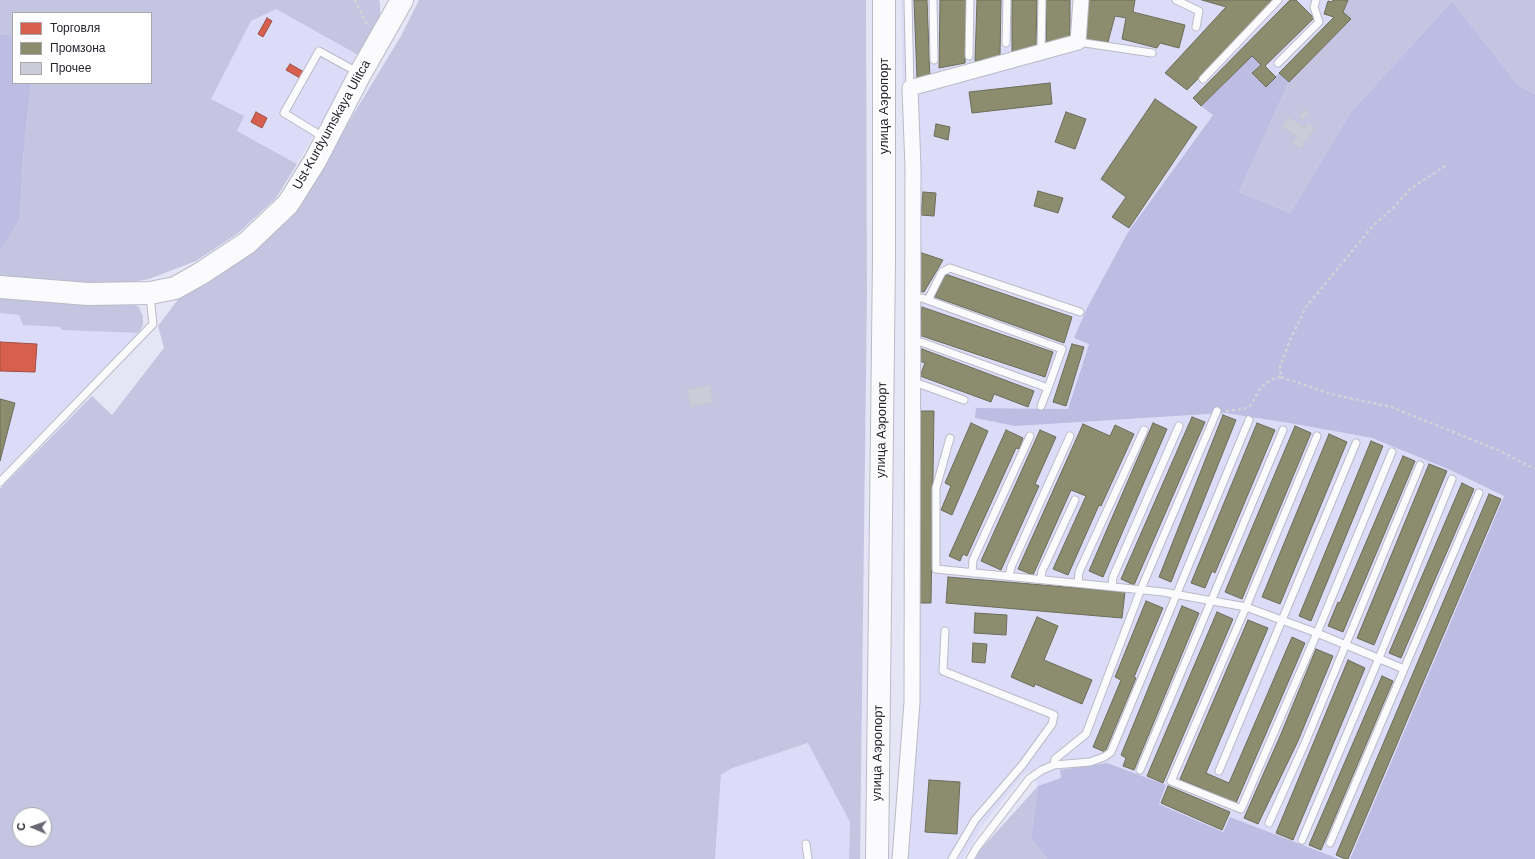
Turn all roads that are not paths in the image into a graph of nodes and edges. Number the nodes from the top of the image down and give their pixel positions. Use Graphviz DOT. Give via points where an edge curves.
graph roads {
  1 [pos="387,0"];
  2 [pos="402,0"];
  3 [pos="884,0"];
  4 [pos="908,0"];
  5 [pos="933,0"];
  6 [pos="970,0"];
  7 [pos="1007,0"];
  8 [pos="1042,0"];
  9 [pos="1081,0"];
  10 [pos="1176,0"];
  11 [pos="1278,0"];
  12 [pos="1316,0"];
  13 [pos="390,23"];
  14 [pos="1196,27"];
  15 [pos="1078,42"];
  16 [pos="1006,43"];
  17 [pos="1041,53"];
  18 [pos="1152,54"];
  19 [pos="969,56"];
  20 [pos="934,60"];
  21 [pos="1278,62"];
  22 [pos="360,74"];
  23 [pos="1203,79"];
  24 [pos="910,88"];
  25 [pos="326,139"];
  26 [pos="0,287"];
  27 [pos="150,293"];
  28 [pos="913,298"];
  29 [pos="928,300"];
  30 [pos="1080,312"];
  31 [pos="913,342"];
  32 [pos="912,384"];
  33 [pos="1048,388"];
  34 [pos="964,400"];
  35 [pos="1042,406"];
  36 [pos="1217,411"];
  37 [pos="1249,420"];
  38 [pos="1179,426"];
  39 [pos="1144,430"];
  40 [pos="1283,430"];
  41 [pos="1030,436"];
  42 [pos="1070,436"];
  43 [pos="1317,436"];
  44 [pos="950,438"];
  45 [pos="1356,443"];
  46 [pos="1392,452"];
  47 [pos="1420,465"];
  48 [pos="1452,479"];
  49 [pos="0,482"];
  50 [pos="1479,493"];
  51 [pos="1075,500"];
  52 [pos="972,573"];
  53 [pos="1009,576"];
  54 [pos="1041,580"];
  55 [pos="1078,583"];
  56 [pos="1112,586"];
  57 [pos="1141,589"];
  58 [pos="1176,595"];
  59 [pos="1211,601"];
  60 [pos="1246,607"];
  61 [pos="1283,620"];
  62 [pos="945,631"];
  63 [pos="1317,632"];
  64 [pos="1346,644"];
  65 [pos="1379,658"];
  66 [pos="1404,669"];
  67 [pos="1054,765"];
  68 [pos="1140,770"];
  69 [pos="1219,771"];
  70 [pos="1269,823"];
  71 [pos="1302,840"];
  72 [pos="1330,843"];
  73 [pos="806,844"];
  74 [pos="808,859"];
  75 [pos="877,859"];
  76 [pos="900,859"];
  77 [pos="952,859"];
  78 [pos="970,859"];
  1 -- 13 [label="main road"];
  2 -- 13 [label="main road, Ust-Kurdyumskaya Ulitca"];
  3 -- 75 [label="main road, улица Аэропорт" via="884,258"];
  4 -- 24 [label="lane"];
  5 -- 20 [label="lane"];
  6 -- 19 [label="lane"];
  7 -- 16 [label="lane"];
  8 -- 17 [label="lane"];
  9 -- 15 [label="street"];
  10 -- 14 [label="lane" via="1199,11"];
  11 -- 23 [label="lane"];
  12 -- 21 [label="lane" via="1314,7 1319,22"];
  13 -- 22 [label="main road, Ust-Kurdyumskaya Ulitca"];
  15 -- 17 [label="street"];
  15 -- 18 [label="lane"];
  17 -- 24 [label="street"];
  22 -- 25 [label="main road, Ust-Kurdyumskaya Ulitca"];
  22 -- 25 [label="lane" via="319,51 284,113"];
  24 -- 28 [label="street"];
  25 -- 27 [label="main road, Ust-Kurdyumskaya Ulitca" via="288,204 247,243 176,288"];
  26 -- 27 [label="main road, Ust-Kurdyumskaya Ulitca" via="88,294"];
  27 -- 49 [label="lane" via="153,324"];
  28 -- 29 [label="lane"];
  28 -- 31 [label="street"];
  29 -- 30 [label="lane" via="942,272 950,268"];
  29 -- 33 [label="lane" via="1062,348"];
  31 -- 32 [label="street"];
  31 -- 33 [label="lane" via="921,342"];
  32 -- 34 [label="lane" via="920,384"];
  32 -- 76 [label="street" via="912,702"];
  33 -- 35 [label="lane"];
  36 -- 57 [label="lane"];
  37 -- 58 [label="lane"];
  38 -- 56 [label="lane" via="1113,577"];
  39 -- 55 [label="lane" via="1079,572"];
  40 -- 59 [label="lane"];
  41 -- 52 [label="lane" via="973,560"];
  42 -- 53 [label="lane" via="1011,566"];
  43 -- 60 [label="lane"];
  44 -- 52 [label="lane" via="936,488 936,569"];
  45 -- 61 [label="lane"];
  46 -- 63 [label="lane"];
  47 -- 64 [label="lane"];
  48 -- 65 [label="lane"];
  50 -- 66 [label="lane"];
  51 -- 54 [label="lane" via="1042,571"];
  52 -- 53 [label="lane"];
  53 -- 54 [label="lane"];
  54 -- 55 [label="lane"];
  55 -- 56 [label="lane"];
  56 -- 57 [label="lane"];
  57 -- 58 [label="lane"];
  57 -- 67 [label="lane" via="1086,734 1055,759"];
  58 -- 59 [label="lane"];
  58 -- 67 [label="lane" via="1111,752 1090,762"];
  59 -- 60 [label="lane"];
  59 -- 68 [label="lane"];
  60 -- 61 [label="lane"];
  60 -- 63 [label="lane" via="1171,780 1241,809"];
  61 -- 63 [label="lane"];
  61 -- 69 [label="lane"];
  62 -- 77 [label="lane" via="944,671 1054,715 1052,724 1023,764 975,820"];
  63 -- 64 [label="lane"];
  64 -- 65 [label="lane"];
  64 -- 70 [label="lane"];
  65 -- 66 [label="lane"];
  65 -- 71 [label="lane"];
  66 -- 72 [label="lane"];
  67 -- 78 [label="lane" via="1029,779"];
  73 -- 74 [label="lane"];
}
